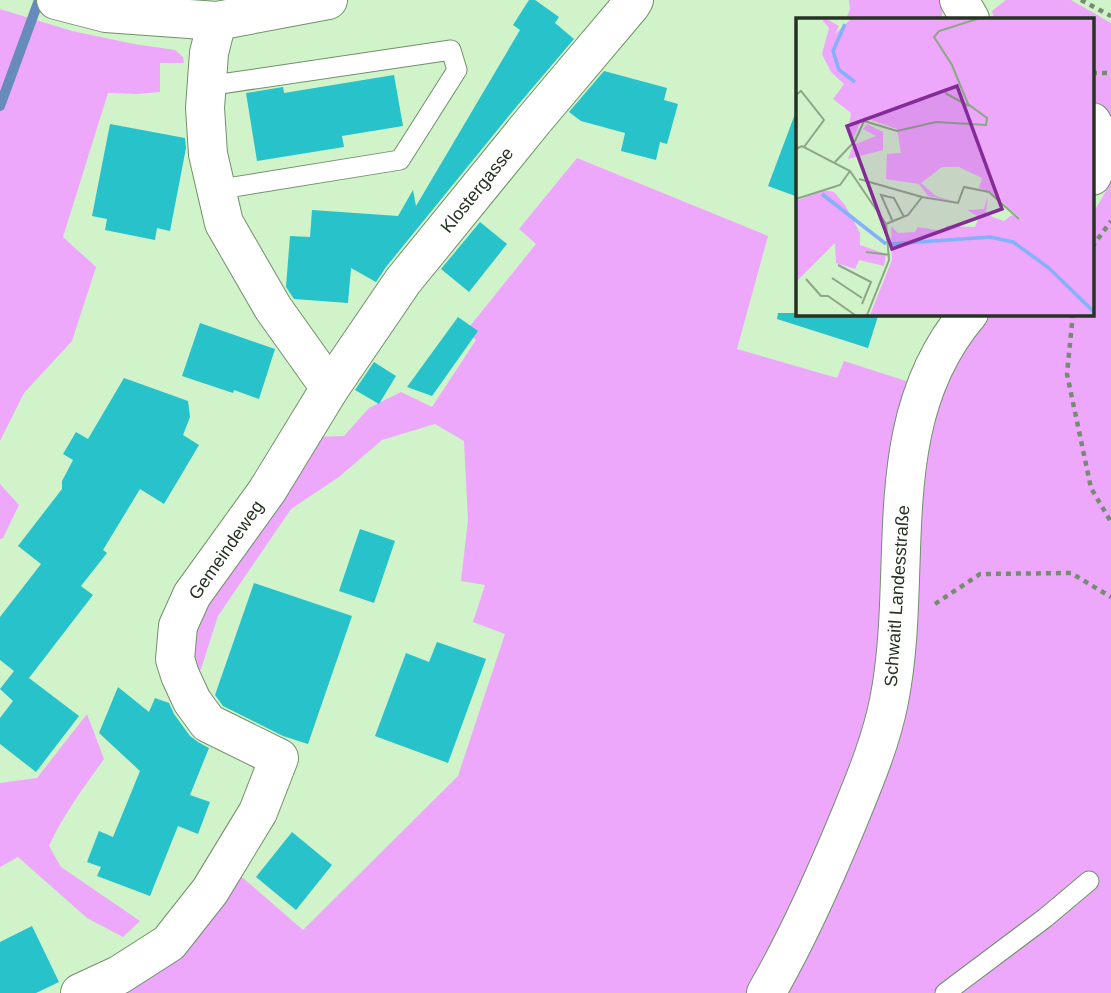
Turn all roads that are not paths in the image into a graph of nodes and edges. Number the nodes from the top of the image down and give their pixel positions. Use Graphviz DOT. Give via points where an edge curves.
graph roads {
  1 [pos="56,0"];
  2 [pos="328,0"];
  3 [pos="634,0"];
  4 [pos="217,21"];
  5 [pos="207,86"];
  6 [pos="1094,127"];
  7 [pos="1094,170"];
  8 [pos="215,190"];
  9 [pos="967,315"];
  10 [pos="330,388"];
  11 [pos="1089,881"];
  12 [pos="80,993"];
  13 [pos="766,993"];
  14 [pos="945,993"];
  1 -- 4 [label="street" via="106,13"];
  2 -- 4 [label="street"];
  3 -- 10 [label="street, Klostergasse" via="403,281"];
  4 -- 5 [label="street"];
  5 -- 8 [label="street" via="208,154"];
  5 -- 8 [label="lane" via="451,50 457,70 400,160"];
  6 -- 7 [label="street" via="1100,150"];
  8 -- 10 [label="street" via="224,223 273,308"];
  9 -- 13 [label="street, Schwaitl Landesstraße" via="939,355 915,417 904,488 896,645 885,722 834,855"];
  10 -- 12 [label="street, Gemeindeweg" via="267,491 192,595 178,626 175,659 192,701 208,723 279,758 258,812 211,891 169,943"];
  11 -- 14 [label="lane"];
}
